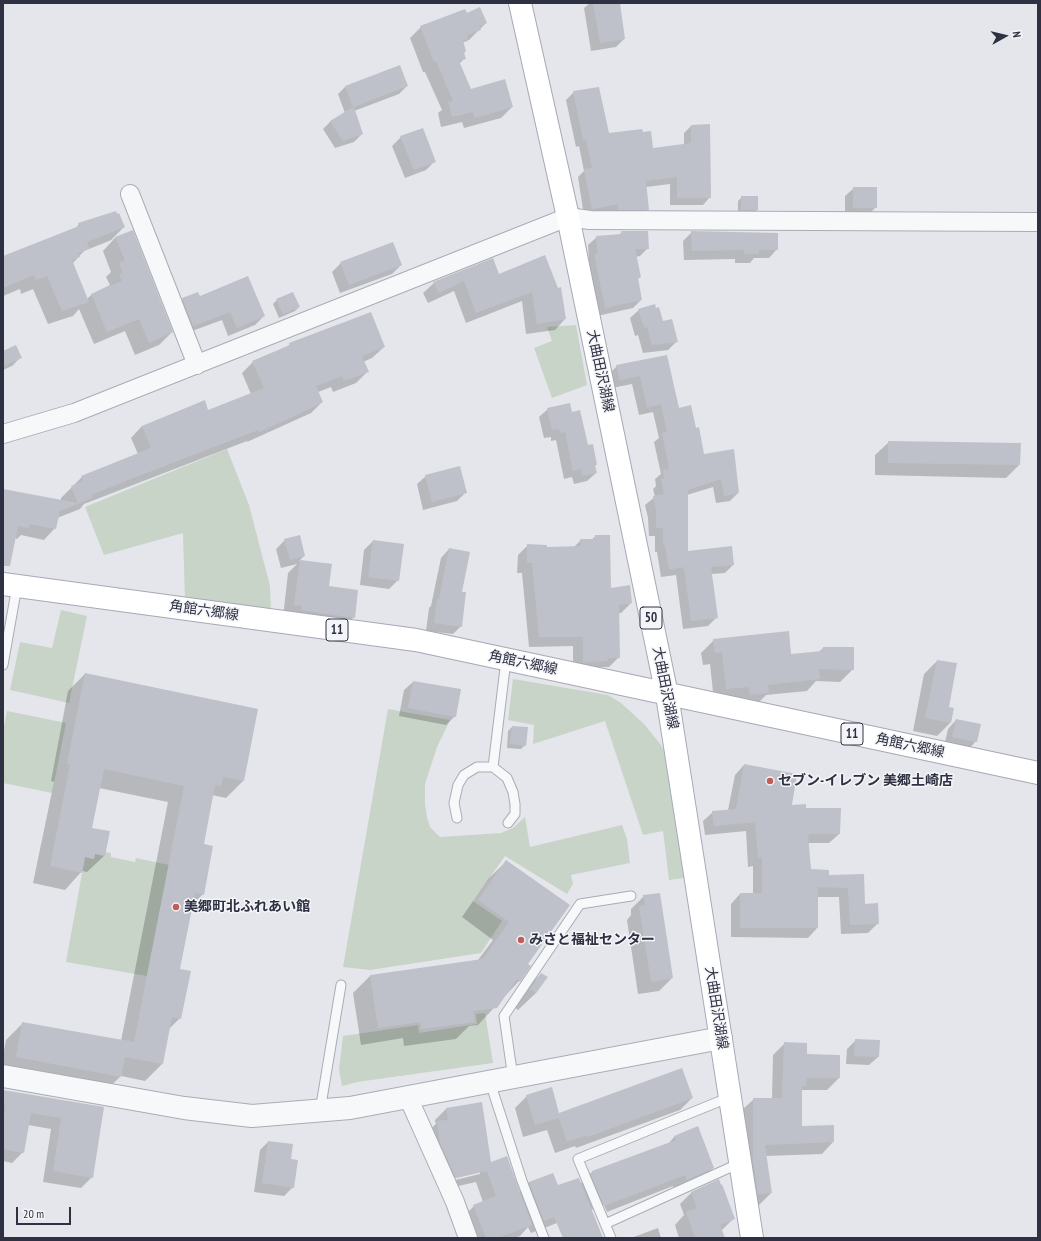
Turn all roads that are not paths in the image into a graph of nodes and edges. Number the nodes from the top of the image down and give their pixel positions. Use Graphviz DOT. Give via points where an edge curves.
graph roads {
  1 [pos="520,3"];
  2 [pos="130,194"];
  3 [pos="568,217"];
  4 [pos="1038,222"];
  5 [pos="197,364"];
  6 [pos="3,434"];
  7 [pos="10,585"];
  8 [pos="506,660"];
  9 [pos="3,665"];
  10 [pos="667,695"];
  11 [pos="493,766"];
  12 [pos="1038,773"];
  13 [pos="457,818"];
  14 [pos="508,823"];
  15 [pos="631,896"];
  16 [pos="341,985"];
  17 [pos="721,1038"];
  18 [pos="3,1076"];
  19 [pos="513,1078"];
  20 [pos="490,1082"];
  21 [pos="408,1097"];
  22 [pos="730,1097"];
  23 [pos="320,1111"];
  24 [pos="740,1163"];
  25 [pos="605,1224"];
  26 [pos="468,1238"];
  27 [pos="544,1238"];
  28 [pos="611,1238"];
  29 [pos="752,1238"];
  1 -- 3 [label="main road, 大曲田沢湖線 / 50"];
  2 -- 5 [label="street"];
  3 -- 4 [label="street" via="598,220"];
  3 -- 5 [label="street"];
  3 -- 10 [label="main road, 大曲田沢湖線 / 50"];
  5 -- 6 [label="street" via="74,414"];
  7 -- 8 [label="main road, 角館六郷線 / 11" via="416,640"];
  7 -- 9 [label="lane"];
  8 -- 10 [label="main road, 角館六郷線 / 11"];
  8 -- 11 [label="lane"];
  10 -- 12 [label="main road, 角館六郷線 / 11"];
  10 -- 17 [label="main road, 大曲田沢湖線 / 50"];
  11 -- 13 [label="lane" via="477,767 464,775 458,785 454,803"];
  11 -- 14 [label="lane" via="507,778 513,792 515,814"];
  15 -- 19 [label="lane" via="580,904 504,1016"];
  16 -- 23 [label="lane"];
  17 -- 19 [label="street"];
  17 -- 22 [label="main road, 大曲田沢湖線 / 50"];
  18 -- 23 [label="street" via="199,1110 252,1116"];
  19 -- 20 [label="street"];
  20 -- 21 [label="street"];
  20 -- 27 [label="lane" via="522,1181"];
  21 -- 23 [label="street"];
  21 -- 26 [label="street" via="455,1202"];
  22 -- 24 [label="main road, 大曲田沢湖線 / 50"];
  22 -- 25 [label="lane" via="578,1159"];
  24 -- 25 [label="lane"];
  24 -- 29 [label="main road, 大曲田沢湖線 / 50"];
  25 -- 28 [label="lane"];
}
